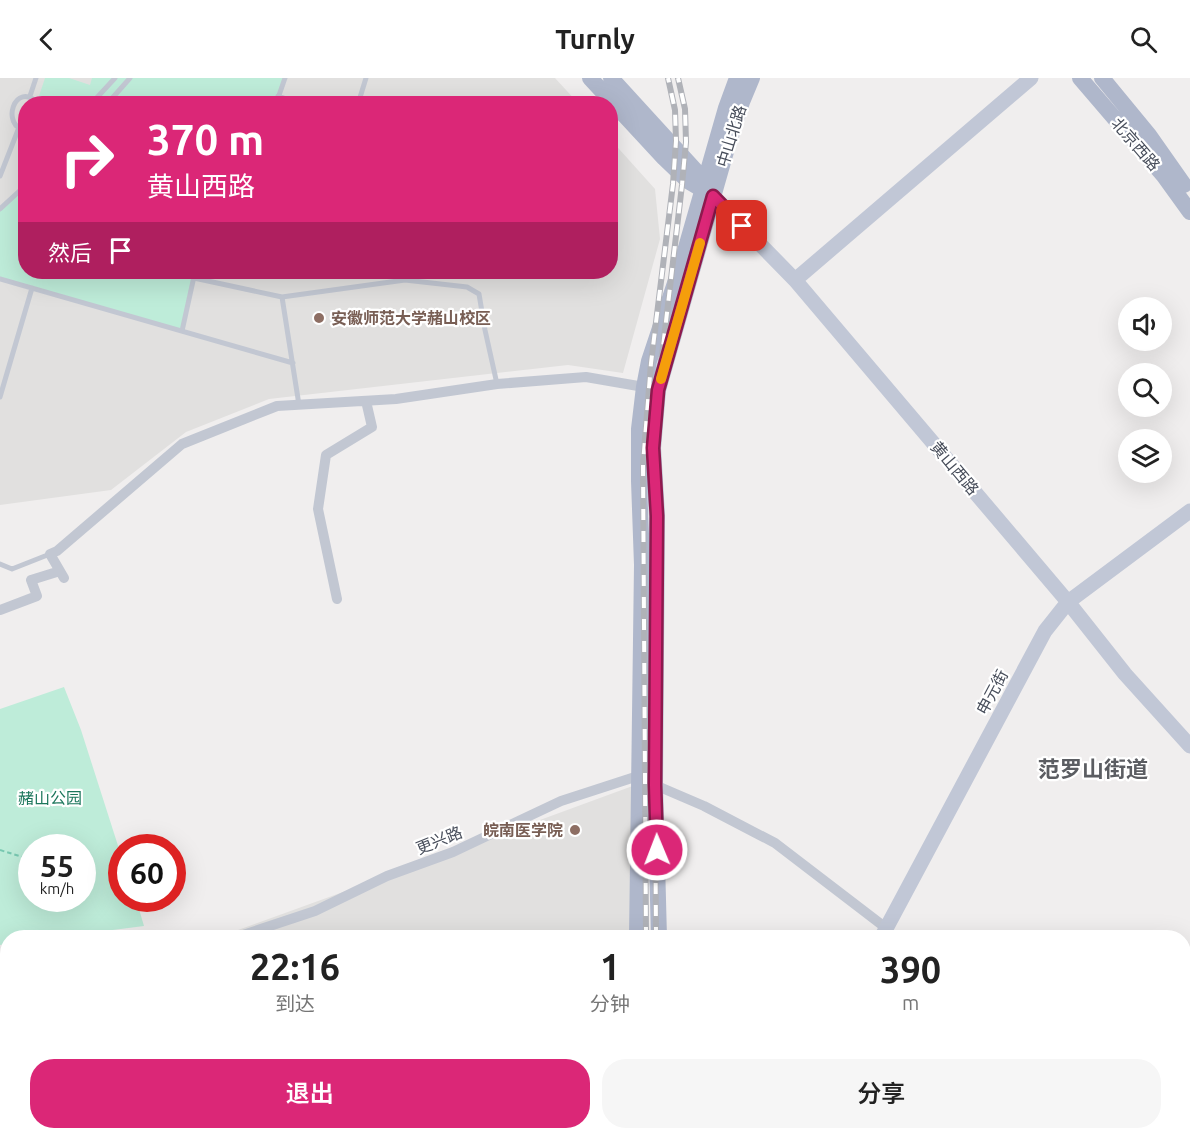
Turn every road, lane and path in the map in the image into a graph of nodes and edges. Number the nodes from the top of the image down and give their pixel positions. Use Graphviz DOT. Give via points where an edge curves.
graph roads {
  1 [pos="36,78"];
  2 [pos="115,78"];
  3 [pos="130,78"];
  4 [pos="285,78"];
  5 [pos="366,78"];
  6 [pos="590,78"];
  7 [pos="611,78"];
  8 [pos="737,78"];
  9 [pos="752,78"];
  10 [pos="1031,78"];
  11 [pos="1080,78"];
  12 [pos="1102,78"];
  13 [pos="21,96"];
  14 [pos="30,96"];
  15 [pos="98,96"];
  16 [pos="113,96"];
  17 [pos="278,96"];
  18 [pos="360,96"];
  19 [pos="607,96"];
  20 [pos="18,97"];
  21 [pos="618,108"];
  22 [pos="18,130"];
  23 [pos="0,176"];
  24 [pos="707,189"];
  25 [pos="18,192"];
  26 [pos="1190,194"];
  27 [pos="0,209"];
  28 [pos="1190,212"];
  29 [pos="0,279"];
  30 [pos="194,279"];
  31 [pos="211,279"];
  32 [pos="405,280"];
  33 [pos="795,280"];
  34 [pos="32,288"];
  35 [pos="282,297"];
  36 [pos="182,331"];
  37 [pos="293,363"];
  38 [pos="497,384"];
  39 [pos="644,387"];
  40 [pos="0,397"];
  41 [pos="366,401"];
  42 [pos="299,405"];
  43 [pos="1190,511"];
  44 [pos="50,554"];
  45 [pos="0,564"];
  46 [pos="337,599"];
  47 [pos="1068,602"];
  48 [pos="0,609"];
  49 [pos="1190,746"];
  50 [pos="650,778"];
  51 [pos="0,850"];
  52 [pos="18,856"];
  53 [pos="258,930"];
  54 [pos="638,930"];
  55 [pos="659,930"];
  56 [pos="879,930"];
  57 [pos="885,930"];
  1 -- 14 [label="lane"];
  2 -- 15 [label="lane"];
  3 -- 16 [label="lane"];
  4 -- 17 [label="lane"];
  5 -- 18 [label="lane"];
  6 -- 19 [label="main road, 黄山西路"];
  7 -- 24 [label="main road, 黄山西路"];
  8 -- 24 [label="main road, 中山北路"];
  9 -- 24 [label="main road, 中山北路"];
  10 -- 33 [label="street"];
  11 -- 28 [label="main road, 北京西路"];
  12 -- 26 [label="main road, 北京西路"];
  13 -- 14 [label="lane"];
  20 -- 22 [label="lane" via="7,107 7,118"];
  21 -- 24 [label="main road, 黄山西路" via="688,181"];
  22 -- 23 [label="lane"];
  24 -- 33 [label="street, 黄山西路"];
  24 -- 39 [label="main road, 中山北路"];
  24 -- 50 [label="main road" via="658,390 653,448 657,516"];
  25 -- 27 [label="lane"];
  29 -- 34 [label="lane"];
  30 -- 36 [label="lane"];
  31 -- 35 [label="lane"];
  32 -- 35 [label="lane"];
  32 -- 38 [label="lane" via="467,287 479,294"];
  33 -- 47 [label="street, 黄山西路"];
  34 -- 36 [label="lane"];
  34 -- 40 [label="lane"];
  35 -- 37 [label="lane"];
  36 -- 37 [label="lane"];
  37 -- 42 [label="lane"];
  38 -- 39 [label="street" via="586,377"];
  38 -- 41 [label="street"];
  39 -- 50 [label="main road, 中山北路" via="639,481"];
  41 -- 42 [label="street"];
  41 -- 46 [label="street" via="372,427 326,455 318,509"];
  42 -- 44 [label="street" via="277,406 182,444"];
  43 -- 47 [label="street, 申元街"];
  44 -- 45 [label="lane" via="12,569"];
  44 -- 48 [label="street" via="62,574 31,579 37,596"];
  47 -- 49 [label="street, 黄山西路" via="1125,674"];
  47 -- 57 [label="street, 申元街" via="1046,631"];
  50 -- 53 [label="street, 更兴路" via="561,801 315,911"];
  50 -- 54 [label="main road, 中山北路"];
  50 -- 55 [label="main road"];
  50 -- 56 [label="street" via="775,843"];
  51 -- 52 [label="path"];
}
